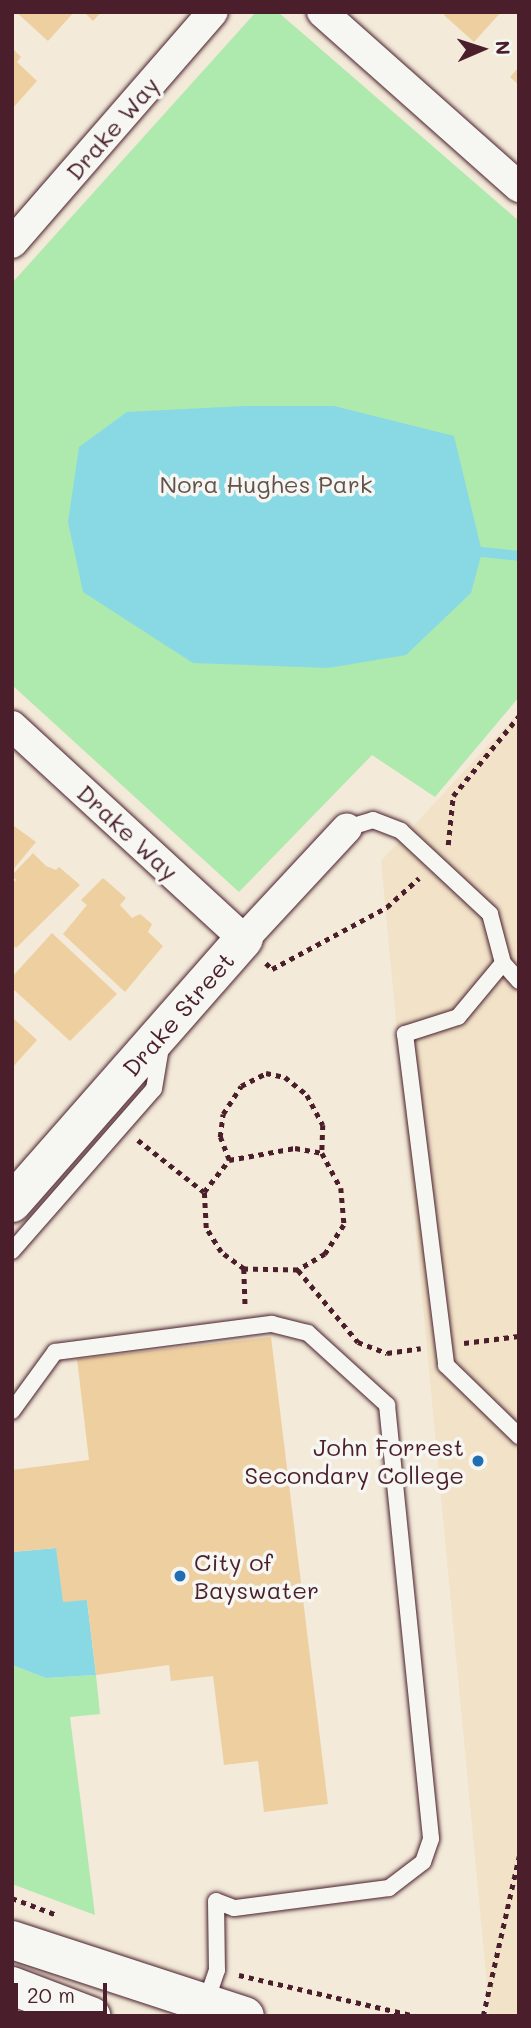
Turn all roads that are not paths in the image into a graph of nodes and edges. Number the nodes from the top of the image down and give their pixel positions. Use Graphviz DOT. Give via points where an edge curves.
graph roads {
  1 [pos="213,12"];
  2 [pos="322,12"];
  3 [pos="519,187"];
  4 [pos="12,243"];
  5 [pos="12,726"];
  6 [pos="347,828"];
  7 [pos="244,939"];
  8 [pos="503,963"];
  9 [pos="519,981"];
  10 [pos="163,1034"];
  11 [pos="12,1203"];
  12 [pos="12,1251"];
  13 [pos="12,1411"];
  14 [pos="519,1436"];
  15 [pos="12,1940"];
  16 [pos="12,1986"];
  17 [pos="204,2009"];
  18 [pos="91,2016"];
  19 [pos="245,2016"];
  1 -- 4 [label="street, Drake Way"];
  2 -- 3 [label="street"];
  5 -- 7 [label="street, Drake Way"];
  6 -- 7 [label="street, Drake Street"];
  6 -- 8 [label="lane" via="373,820 392,827 490,914"];
  7 -- 10 [label="street, Drake Street"];
  8 -- 9 [label="lane"];
  8 -- 14 [label="lane" via="458,1017 405,1034 446,1365"];
  10 -- 11 [label="street, Drake Street"];
  10 -- 12 [label="lane" via="154,1088"];
  13 -- 17 [label="lane" via="55,1352 272,1324 308,1333 387,1405 431,1839 423,1862 389,1888 234,1908 216,1901 217,1970"];
  15 -- 17 [label="street"];
  16 -- 18 [label="street"];
  17 -- 19 [label="street"];
}
